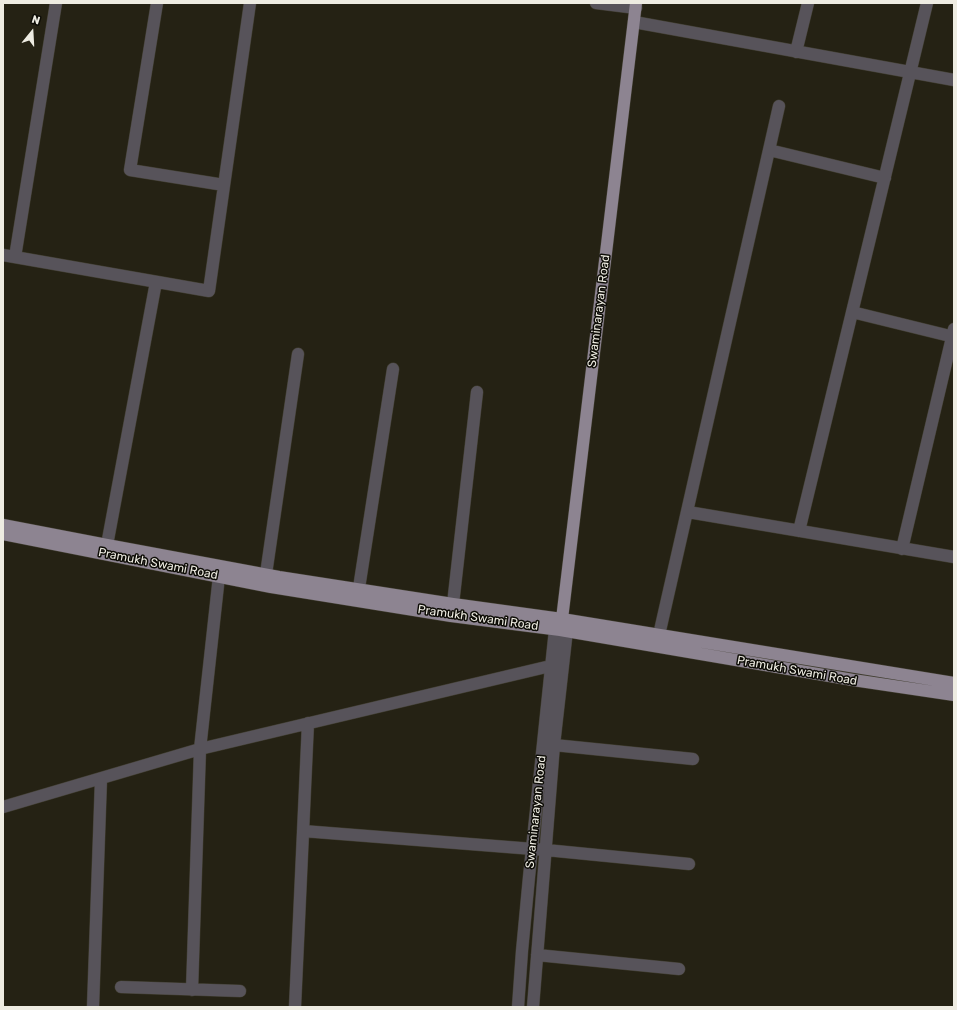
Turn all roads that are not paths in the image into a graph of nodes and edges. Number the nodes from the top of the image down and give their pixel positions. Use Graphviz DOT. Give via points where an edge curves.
graph roads {
  1 [pos="56,3"];
  2 [pos="157,3"];
  3 [pos="250,3"];
  4 [pos="596,3"];
  5 [pos="808,3"];
  6 [pos="927,3"];
  7 [pos="636,6"];
  8 [pos="634,22"];
  9 [pos="796,52"];
  10 [pos="910,72"];
  11 [pos="954,80"];
  12 [pos="779,106"];
  13 [pos="769,150"];
  14 [pos="885,178"];
  15 [pos="224,185"];
  16 [pos="9,256"];
  17 [pos="156,282"];
  18 [pos="852,312"];
  19 [pos="953,334"];
  20 [pos="298,354"];
  21 [pos="393,370"];
  22 [pos="477,392"];
  23 [pos="688,512"];
  24 [pos="3,525"];
  25 [pos="799,531"];
  26 [pos="3,534"];
  27 [pos="107,545"];
  28 [pos="902,549"];
  29 [pos="954,557"];
  30 [pos="219,571"];
  31 [pos="266,574"];
  32 [pos="359,588"];
  33 [pos="453,604"];
  34 [pos="561,623"];
  35 [pos="659,634"];
  36 [pos="563,663"];
  37 [pos="550,666"];
  38 [pos="954,683"];
  39 [pos="954,694"];
  40 [pos="308,723"];
  41 [pos="554,745"];
  42 [pos="200,749"];
  43 [pos="693,759"];
  44 [pos="101,778"];
  45 [pos="3,811"];
  46 [pos="303,831"];
  47 [pos="532,849"];
  48 [pos="546,850"];
  49 [pos="689,864"];
  50 [pos="537,954"];
  51 [pos="679,969"];
  52 [pos="121,987"];
  53 [pos="192,990"];
  54 [pos="240,992"];
  55 [pos="93,1007"];
  56 [pos="295,1007"];
  57 [pos="518,1007"];
  58 [pos="533,1007"];
  1 -- 16 [label="street"];
  2 -- 15 [label="street" via="130,170"];
  3 -- 15 [label="street"];
  4 -- 7 [label="street"];
  5 -- 9 [label="street"];
  6 -- 10 [label="street"];
  7 -- 8 [label="main road, Swaminarayan Road"];
  8 -- 9 [label="street"];
  8 -- 34 [label="main road, Swaminarayan Road"];
  9 -- 10 [label="street"];
  10 -- 11 [label="street"];
  10 -- 14 [label="street"];
  12 -- 13 [label="street"];
  13 -- 14 [label="street"];
  13 -- 23 [label="street"];
  14 -- 18 [label="street"];
  15 -- 17 [label="street" via="209,291"];
  16 -- 17 [label="street"];
  17 -- 27 [label="street"];
  18 -- 19 [label="street"];
  18 -- 25 [label="street"];
  19 -- 28 [label="street"];
  20 -- 31 [label="street"];
  21 -- 32 [label="street"];
  22 -- 33 [label="street"];
  23 -- 25 [label="street"];
  23 -- 35 [label="street"];
  24 -- 27 [label="main road, Pramukh Swami Road"];
  25 -- 28 [label="street"];
  26 -- 30 [label="main road, Pramukh Swami Road"];
  27 -- 30 [label="main road, Pramukh Swami Road"];
  28 -- 29 [label="street"];
  30 -- 31 [label="main road, Pramukh Swami Road"];
  30 -- 34 [label="main road, Pramukh Swami Road" via="272,587 443,614"];
  30 -- 42 [label="street"];
  31 -- 32 [label="main road, Pramukh Swami Road"];
  32 -- 33 [label="main road, Pramukh Swami Road"];
  33 -- 34 [label="main road, Pramukh Swami Road"];
  34 -- 35 [label="main road, Pramukh Swami Road"];
  34 -- 36 [label="street, Swaminarayan Road"];
  34 -- 37 [label="street, Swaminarayan Road"];
  34 -- 39 [label="main road, Pramukh Swami Road" via="853,680"];
  35 -- 38 [label="main road, Pramukh Swami Road"];
  36 -- 37 [label="street"];
  36 -- 41 [label="street, Swaminarayan Road"];
  37 -- 40 [label="street"];
  37 -- 47 [label="street, Swaminarayan Road"];
  40 -- 42 [label="street"];
  40 -- 46 [label="street"];
  41 -- 43 [label="street"];
  41 -- 48 [label="street, Swaminarayan Road"];
  42 -- 44 [label="street"];
  42 -- 53 [label="street"];
  44 -- 45 [label="street"];
  44 -- 55 [label="street"];
  46 -- 47 [label="street"];
  46 -- 56 [label="street"];
  47 -- 48 [label="street"];
  47 -- 57 [label="street, Swaminarayan Road"];
  48 -- 49 [label="street"];
  48 -- 50 [label="street, Swaminarayan Road"];
  50 -- 51 [label="street"];
  50 -- 58 [label="street, Swaminarayan Road"];
  52 -- 53 [label="street"];
  53 -- 54 [label="street"];
}
